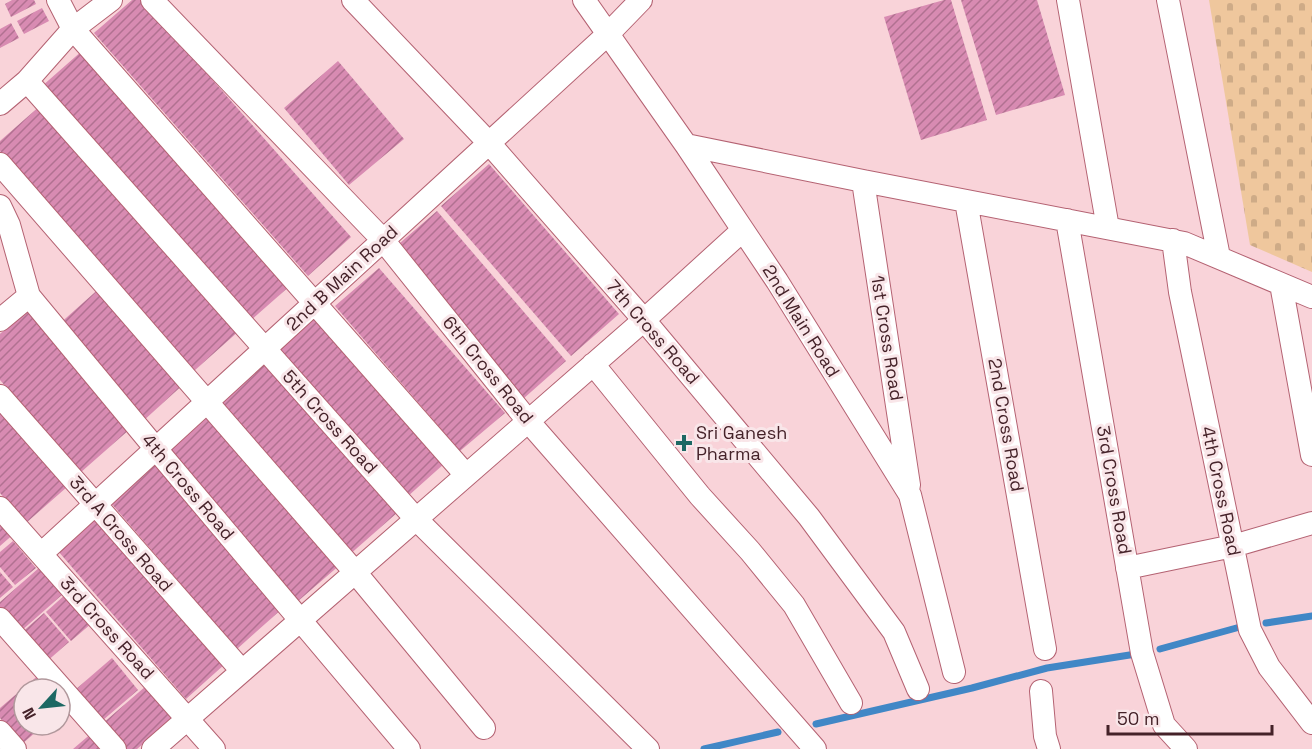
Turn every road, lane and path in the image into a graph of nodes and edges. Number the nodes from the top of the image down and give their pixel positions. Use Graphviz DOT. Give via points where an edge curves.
graph roads {
  1 [pos="58,0"];
  2 [pos="111,0"];
  3 [pos="152,0"];
  4 [pos="353,0"];
  5 [pos="584,0"];
  6 [pos="640,0"];
  7 [pos="1068,0"];
  8 [pos="1168,0"];
  9 [pos="73,29"];
  10 [pos="608,34"];
  11 [pos="27,81"];
  12 [pos="0,104"];
  13 [pos="489,143"];
  14 [pos="686,145"];
  15 [pos="0,164"];
  16 [pos="863,181"];
  17 [pos="966,201"];
  18 [pos="0,206"];
  19 [pos="1067,220"];
  20 [pos="1108,228"];
  21 [pos="743,230"];
  22 [pos="383,240"];
  23 [pos="1173,240"];
  24 [pos="1219,257"];
  25 [pos="1281,284"];
  26 [pos="29,296"];
  27 [pos="1312,297"];
  28 [pos="314,304"];
  29 [pos="0,320"];
  30 [pos="644,320"];
  31 [pos="265,348"];
  32 [pos="593,364"];
  33 [pos="0,396"];
  34 [pos="207,402"];
  35 [pos="528,421"];
  36 [pos="156,449"];
  37 [pos="1312,455"];
  38 [pos="466,475"];
  39 [pos="910,495"];
  40 [pos="96,504"];
  41 [pos="0,507"];
  42 [pos="416,519"];
  43 [pos="1312,523"];
  44 [pos="1233,546"];
  45 [pos="41,554"];
  46 [pos="1128,568"];
  47 [pos="355,572"];
  48 [pos="0,619"];
  49 [pos="300,621"];
  50 [pos="1045,649"];
  51 [pos="242,671"];
  52 [pos="954,672"];
  53 [pos="918,689"];
  54 [pos="1041,691"];
  55 [pos="851,703"];
  56 [pos="188,719"];
  57 [pos="1312,723"];
  58 [pos="484,728"];
  59 [pos="0,732"];
  60 [pos="15,749"];
  61 [pos="115,749"];
  62 [pos="153,749"];
  63 [pos="214,749"];
  64 [pos="409,749"];
  65 [pos="648,749"];
  66 [pos="815,749"];
  67 [pos="1049,749"];
  68 [pos="1186,749"];
  1 -- 9 [label="street"];
  2 -- 9 [label="street"];
  3 -- 22 [label="street, 6th Cross Road"];
  4 -- 13 [label="street, 7th Cross Road"];
  5 -- 10 [label="street, 2nd Main Road"];
  6 -- 10 [label="street, 2nd B Main Road"];
  7 -- 20 [label="street"];
  8 -- 24 [label="street"];
  9 -- 11 [label="street"];
  9 -- 28 [label="street"];
  10 -- 13 [label="street, 2nd B Main Road"];
  10 -- 14 [label="street, 2nd Main Road"];
  11 -- 12 [label="street"];
  11 -- 31 [label="street, 5th Cross Road"];
  13 -- 22 [label="street, 2nd B Main Road"];
  13 -- 30 [label="street, 7th Cross Road"];
  14 -- 16 [label="street"];
  14 -- 21 [label="street, 2nd Main Road"];
  15 -- 34 [label="street"];
  16 -- 17 [label="street"];
  16 -- 39 [label="street, 1st Cross Road"];
  17 -- 19 [label="street"];
  17 -- 50 [label="street, 2nd Cross Road"];
  18 -- 26 [label="street, 4th Cross Road"];
  19 -- 20 [label="street"];
  19 -- 46 [label="street, 3rd Cross Road"];
  20 -- 23 [label="street"];
  21 -- 30 [label="street"];
  21 -- 39 [label="street, 2nd Main Road"];
  22 -- 28 [label="street, 2nd B Main Road"];
  22 -- 35 [label="street, 6th Cross Road"];
  23 -- 24 [label="street"];
  23 -- 44 [label="street, 4th Cross Road" via="1180,292"];
  24 -- 25 [label="street"];
  25 -- 27 [label="street"];
  25 -- 37 [label="street"];
  26 -- 29 [label="street"];
  26 -- 36 [label="street, 4th Cross Road"];
  28 -- 31 [label="street, 2nd B Main Road"];
  28 -- 38 [label="street"];
  30 -- 32 [label="street"];
  30 -- 53 [label="street, 7th Cross Road" via="824,536 894,632"];
  31 -- 34 [label="street, 2nd B Main Road"];
  31 -- 42 [label="street, 5th Cross Road"];
  32 -- 35 [label="street"];
  32 -- 55 [label="street" via="794,605"];
  33 -- 40 [label="street, 3rd A Cross Road"];
  34 -- 36 [label="street, 2nd B Main Road"];
  34 -- 47 [label="street"];
  35 -- 38 [label="street"];
  35 -- 66 [label="street, 6th Cross Road"];
  36 -- 40 [label="street, 2nd B Main Road"];
  36 -- 49 [label="street, 4th Cross Road"];
  38 -- 42 [label="street"];
  39 -- 52 [label="street, 2nd Main Road"];
  40 -- 45 [label="street, 2nd B Main Road"];
  40 -- 51 [label="street, 3rd A Cross Road"];
  41 -- 45 [label="street, 3rd Cross Road"];
  42 -- 47 [label="street"];
  42 -- 65 [label="street, 5th Cross Road"];
  43 -- 44 [label="street"];
  44 -- 46 [label="street"];
  44 -- 57 [label="street, 4th Cross Road" via="1250,630 1269,667"];
  45 -- 56 [label="street, 3rd Cross Road"];
  46 -- 68 [label="street, 3rd Cross Road" via="1142,653 1164,725"];
  47 -- 49 [label="street"];
  47 -- 58 [label="street"];
  48 -- 61 [label="street"];
  49 -- 51 [label="street"];
  49 -- 64 [label="street, 4th Cross Road"];
  51 -- 56 [label="street"];
  54 -- 67 [label="street"];
  56 -- 62 [label="street"];
  56 -- 63 [label="street, 3rd Cross Road"];
  59 -- 60 [label="street"];
}
